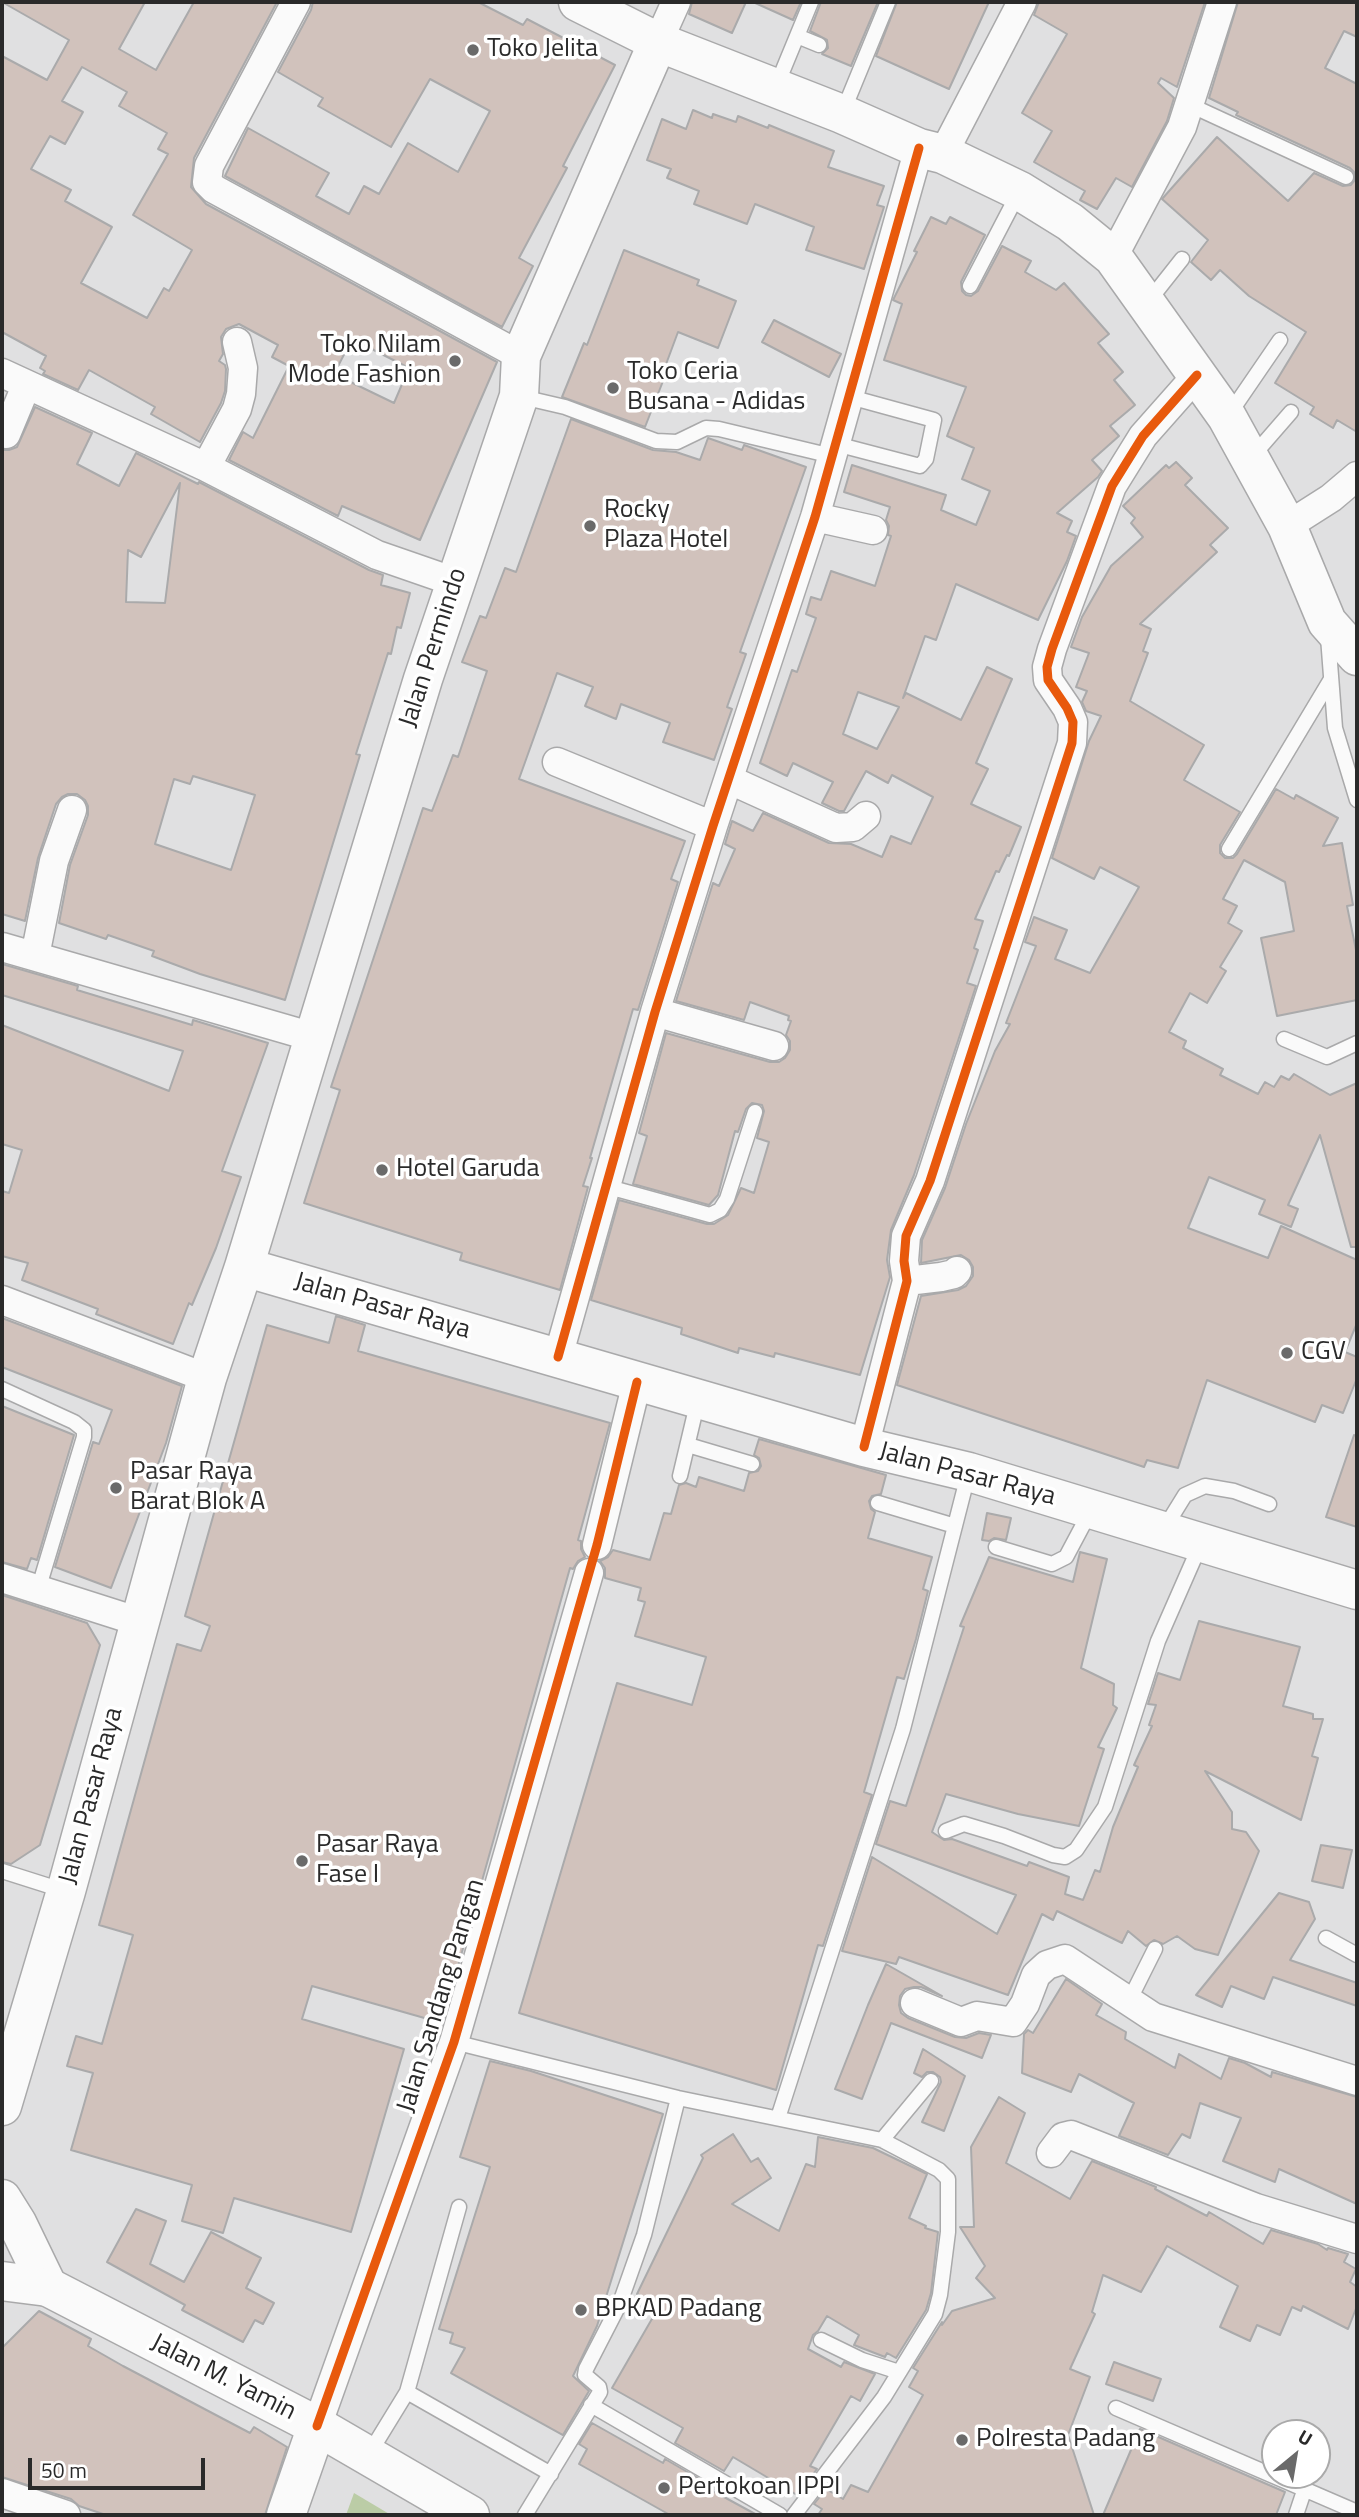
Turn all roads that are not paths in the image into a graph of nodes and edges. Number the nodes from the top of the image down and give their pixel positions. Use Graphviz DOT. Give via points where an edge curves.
graph roads {
  1 [pos="296,2"];
  2 [pos="578,2"];
  3 [pos="676,2"];
  4 [pos="811,2"];
  5 [pos="888,2"];
  6 [pos="1022,2"];
  7 [pos="1222,2"];
  8 [pos="797,36"];
  9 [pos="658,42"];
  10 [pos="818,45"];
  11 [pos="775,88"];
  12 [pos="1190,105"];
  13 [pos="842,114"];
  14 [pos="931,151"];
  15 [pos="1346,177"];
  16 [pos="1020,191"];
  17 [pos="1113,257"];
  18 [pos="1182,259"];
  19 [pos="970,286"];
  20 [pos="1147,303"];
  21 [pos="1280,340"];
  22 [pos="237,342"];
  23 [pos="521,356"];
  24 [pos="1197,375"];
  25 [pos="14,379"];
  26 [pos="519,396"];
  27 [pos="850,397"];
  28 [pos="1291,412"];
  29 [pos="1227,417"];
  30 [pos="6,434"];
  31 [pos="834,450"];
  32 [pos="1250,459"];
  33 [pos="206,467"];
  34 [pos="1357,476"];
  35 [pos="815,517"];
  36 [pos="1287,526"];
  37 [pos="873,530"];
  38 [pos="455,582"];
  39 [pos="1344,667"];
  40 [pos="557,762"];
  41 [pos="730,780"];
  42 [pos="1357,800"];
  43 [pos="72,810"];
  44 [pos="866,816"];
  45 [pos="713,826"];
  46 [pos="1229,849"];
  47 [pos="2,947"];
  48 [pos="36,956"];
  49 [pos="655,1012"];
  50 [pos="313,1037"];
  51 [pos="1284,1039"];
  52 [pos="1357,1043"];
  53 [pos="774,1046"];
  54 [pos="755,1112"];
  55 [pos="605,1186"];
  56 [pos="244,1267"];
  57 [pos="957,1270"];
  58 [pos="908,1281"];
  59 [pos="2,1300"];
  60 [pos="558,1357"];
  61 [pos="207,1378"];
  62 [pos="637,1382"];
  63 [pos="2,1388"];
  64 [pos="699,1398"];
  65 [pos="688,1445"];
  66 [pos="864,1447"];
  67 [pos="751,1464"];
  68 [pos="969,1472"];
  69 [pos="680,1476"];
  70 [pos="878,1503"];
  71 [pos="1269,1504"];
  72 [pos="1091,1508"];
  73 [pos="955,1526"];
  74 [pos="1163,1530"];
  75 [pos="599,1536"];
  76 [pos="1202,1542"];
  77 [pos="996,1547"];
  78 [pos="589,1573"];
  79 [pos="2,1578"];
  80 [pos="38,1590"];
  81 [pos="1357,1590"];
  82 [pos="140,1622"];
  83 [pos="946,1831"];
  84 [pos="2,1871"];
  85 [pos="66,1891"];
  86 [pos="1326,1938"];
  87 [pos="1155,1949"];
  88 [pos="1357,1955"];
  89 [pos="1129,2001"];
  90 [pos="915,2003"];
  91 [pos="454,2042"];
  92 [pos="931,2081"];
  93 [pos="1357,2081"];
  94 [pos="678,2098"];
  95 [pos="2,2106"];
  96 [pos="778,2118"];
  97 [pos="882,2140"];
  98 [pos="1051,2153"];
  99 [pos="2,2199"];
  100 [pos="458,2207"];
  101 [pos="1357,2239"];
  102 [pos="2,2281"];
  103 [pos="48,2287"];
  104 [pos="821,2340"];
  105 [pos="899,2372"];
  106 [pos="407,2392"];
  107 [pos="591,2405"];
  108 [pos="1116,2408"];
  109 [pos="317,2426"];
  110 [pos="368,2456"];
  111 [pos="551,2474"];
  112 [pos="1304,2491"];
  113 [pos="2,2493"];
  114 [pos="1357,2512"];
  115 [pos="66,2515"];
  116 [pos="286,2515"];
  117 [pos="306,2515"];
  118 [pos="470,2515"];
  119 [pos="525,2515"];
  120 [pos="780,2515"];
  121 [pos="794,2515"];
  122 [pos="1296,2515"];
  1 -- 23 [label="street" via="209,166 207,182"];
  2 -- 9 [label="main road"];
  3 -- 9 [label="street"];
  4 -- 8 [label="lane"];
  5 -- 13 [label="lane"];
  6 -- 14 [label="street"];
  7 -- 12 [label="street"];
  8 -- 10 [label="lane"];
  8 -- 11 [label="lane"];
  9 -- 11 [label="main road"];
  9 -- 23 [label="main road, Jalan Permindo"];
  11 -- 13 [label="main road"];
  12 -- 15 [label="lane"];
  12 -- 17 [label="street" via="1174,147"];
  13 -- 14 [label="main road"];
  14 -- 16 [label="main road"];
  14 -- 27 [label="street"];
  16 -- 17 [label="main road" via="1070,222"];
  16 -- 19 [label="lane"];
  17 -- 20 [label="main road"];
  18 -- 20 [label="lane"];
  20 -- 24 [label="main road"];
  21 -- 29 [label="lane"];
  22 -- 33 [label="street" via="243,368 241,394"];
  23 -- 26 [label="main road, Jalan Permindo"];
  24 -- 29 [label="main road"];
  24 -- 58 [label="street" via="1143,436 1112,486 1052,649 1048,680 1073,722 1072,743 930,1181 906,1237"];
  25 -- 30 [label="street"];
  25 -- 33 [label="street"];
  26 -- 31 [label="lane" via="565,407 665,443 706,428"];
  26 -- 38 [label="main road, Jalan Permindo"];
  27 -- 31 [label="street"];
  27 -- 31 [label="lane" via="934,420 926,459 919,466"];
  28 -- 32 [label="lane"];
  29 -- 32 [label="main road"];
  31 -- 35 [label="street"];
  32 -- 36 [label="main road"];
  33 -- 38 [label="street" via="377,555"];
  34 -- 36 [label="street"];
  35 -- 37 [label="street"];
  35 -- 41 [label="street"];
  36 -- 39 [label="main road"];
  38 -- 50 [label="main road, Jalan Permindo"];
  39 -- 42 [label="lane" via="1335,728"];
  39 -- 46 [label="lane"];
  40 -- 45 [label="street"];
  41 -- 44 [label="street" via="836,828 852,827"];
  41 -- 45 [label="street"];
  43 -- 48 [label="street" via="54,861"];
  45 -- 49 [label="street"];
  47 -- 48 [label="street"];
  48 -- 50 [label="street"];
  49 -- 53 [label="street"];
  49 -- 55 [label="street"];
  50 -- 56 [label="main road, Jalan Permindo"];
  51 -- 52 [label="lane" via="1327,1057"];
  54 -- 55 [label="lane" via="727,1199 710,1215"];
  55 -- 60 [label="street"];
  56 -- 60 [label="main road, Jalan Pasar Raya"];
  56 -- 61 [label="main road, Jalan Pasar Raya"];
  57 -- 58 [label="street" via="941,1278"];
  58 -- 66 [label="street"];
  59 -- 61 [label="street"];
  60 -- 62 [label="main road, Jalan Pasar Raya"];
  61 -- 82 [label="main road, Jalan Pasar Raya"];
  62 -- 64 [label="main road, Jalan Pasar Raya"];
  62 -- 75 [label="street"];
  63 -- 80 [label="lane" via="84,1430"];
  64 -- 65 [label="lane"];
  64 -- 66 [label="main road, Jalan Pasar Raya"];
  65 -- 67 [label="lane"];
  65 -- 69 [label="lane"];
  66 -- 68 [label="main road, Jalan Pasar Raya"];
  68 -- 72 [label="main road, Jalan Pasar Raya"];
  68 -- 73 [label="lane"];
  70 -- 73 [label="lane"];
  71 -- 74 [label="lane" via="1205,1486 1185,1495"];
  72 -- 74 [label="main road, Jalan Pasar Raya"];
  72 -- 77 [label="lane" via="1066,1557 1052,1564"];
  73 -- 96 [label="lane" via="903,1729"];
  74 -- 76 [label="main road, Jalan Pasar Raya"];
  76 -- 81 [label="main road, Jalan Pasar Raya"];
  76 -- 83 [label="lane" via="1158,1641 1105,1807 1076,1850 1065,1857 1053,1855 964,1824"];
  78 -- 91 [label="street, Jalan Sandang Pangan"];
  79 -- 80 [label="street"];
  80 -- 82 [label="street"];
  82 -- 85 [label="main road, Jalan Pasar Raya"];
  84 -- 85 [label="lane"];
  85 -- 95 [label="main road, Jalan Pasar Raya"];
  86 -- 88 [label="lane"];
  87 -- 89 [label="lane"];
  89 -- 90 [label="street" via="1065,1959 1036,1975 1013,2022 977,2016 961,2022"];
  89 -- 93 [label="street" via="1153,2017"];
  91 -- 94 [label="lane"];
  91 -- 109 [label="street, Jalan Sandang Pangan"];
  92 -- 97 [label="lane"];
  94 -- 96 [label="lane"];
  94 -- 107 [label="lane" via="644,2235 620,2303 586,2369 585,2375 600,2392"];
  96 -- 97 [label="lane"];
  97 -- 105 [label="lane" via="948,2179 948,2232 940,2295 935,2314"];
  98 -- 101 [label="street" via="1071,2134 1256,2208"];
  99 -- 103 [label="main road"];
  100 -- 106 [label="lane"];
  102 -- 103 [label="main road, Jalan M. Yamin"];
  103 -- 109 [label="main road, Jalan M. Yamin"];
  104 -- 105 [label="lane"];
  105 -- 121 [label="lane"];
  106 -- 110 [label="lane"];
  106 -- 111 [label="lane"];
  107 -- 111 [label="lane"];
  107 -- 120 [label="lane"];
  108 -- 112 [label="lane"];
  109 -- 110 [label="main road, Jalan M. Yamin"];
  109 -- 116 [label="main road"];
  110 -- 117 [label="main road" via="324,2473"];
  110 -- 118 [label="main road, Jalan M. Yamin"];
  111 -- 119 [label="lane"];
  112 -- 114 [label="lane"];
  112 -- 122 [label="lane"];
  113 -- 115 [label="street"];
}
